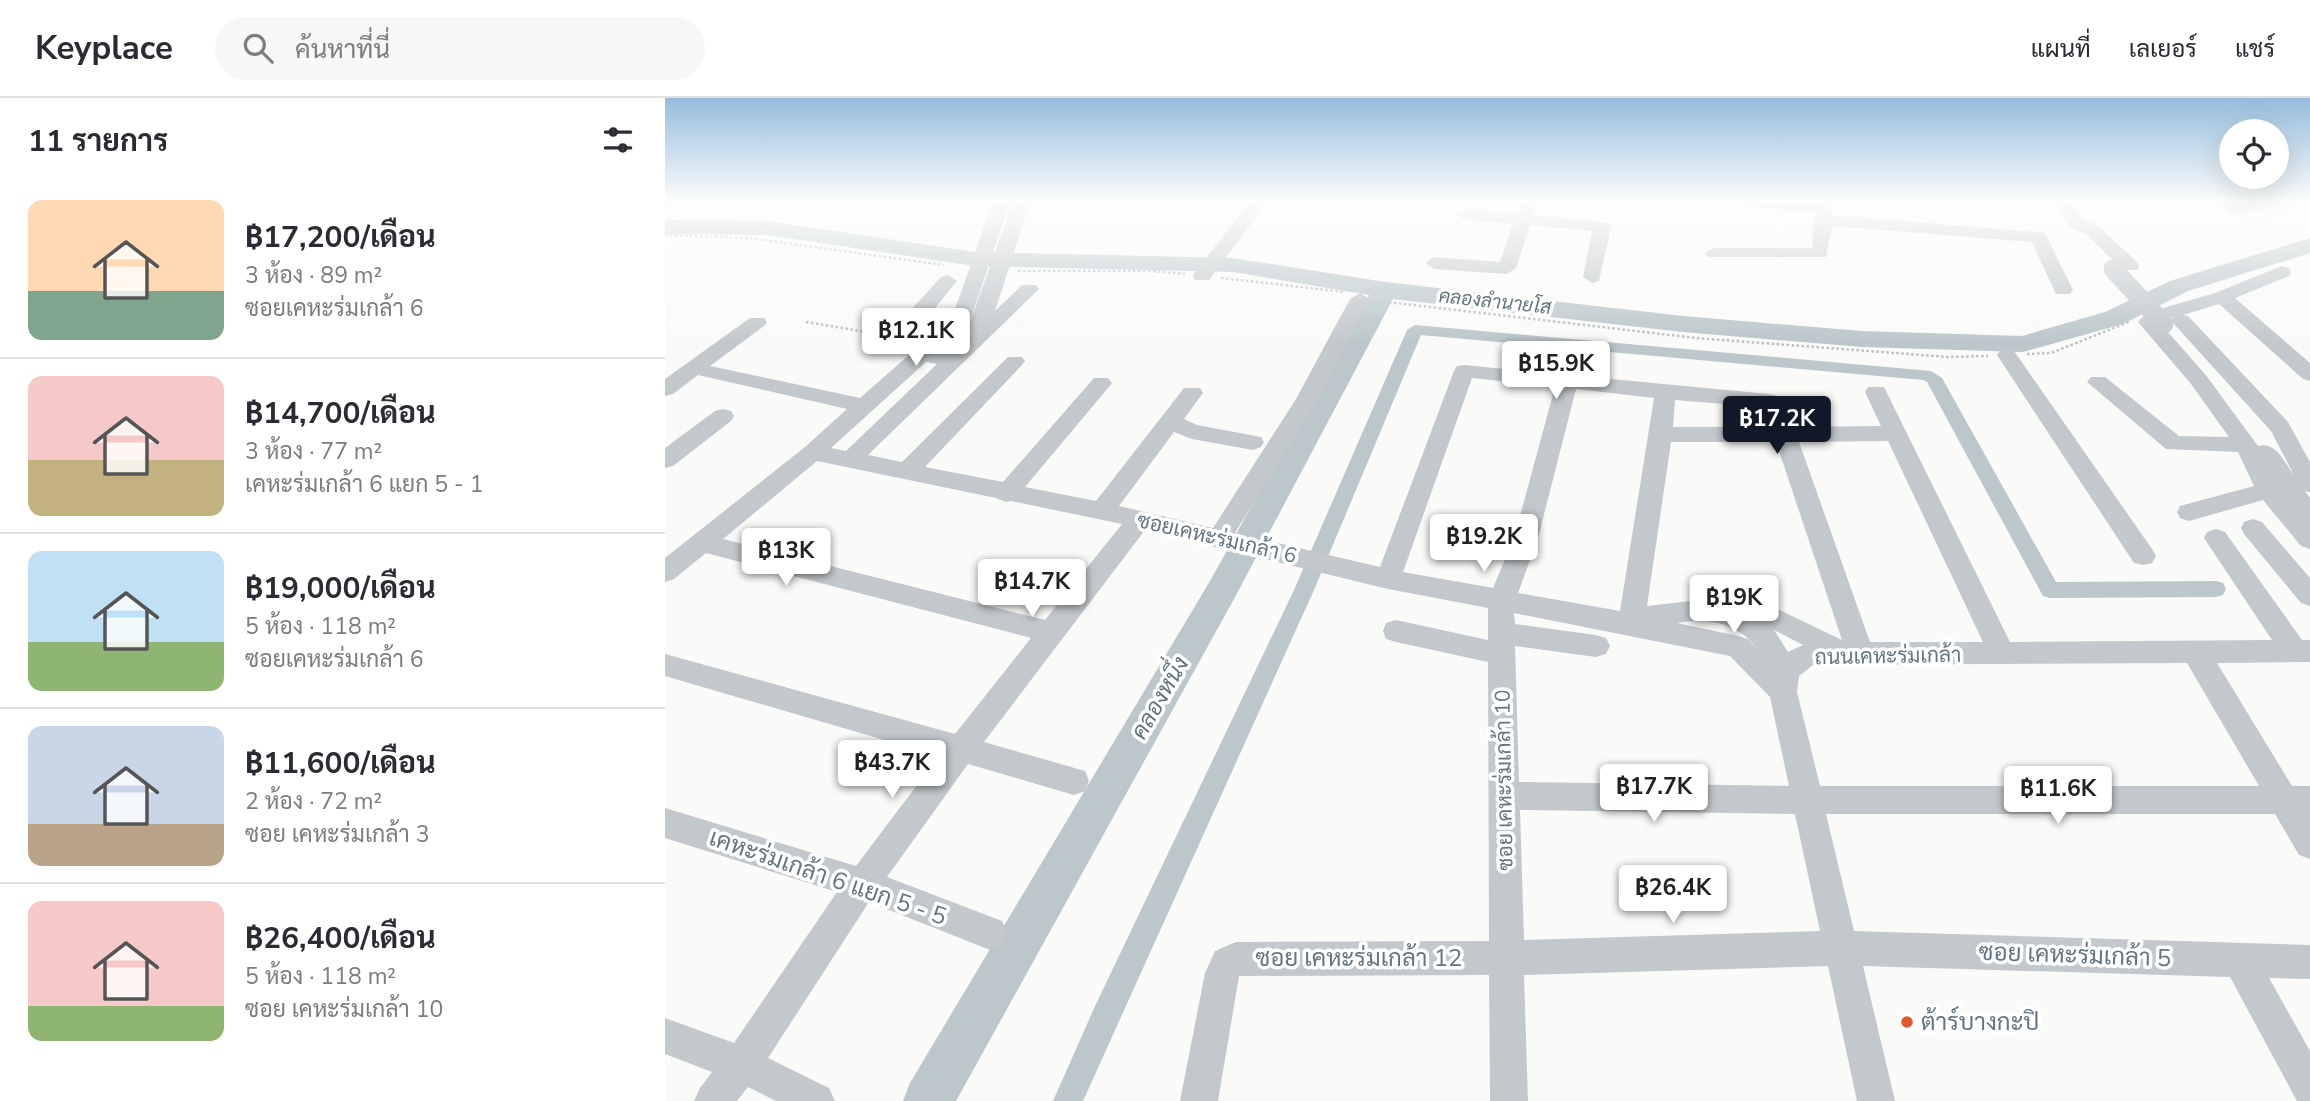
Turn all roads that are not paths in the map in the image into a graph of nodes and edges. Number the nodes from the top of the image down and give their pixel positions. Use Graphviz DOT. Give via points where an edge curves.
graph roads {
  1 [pos="985,249"];
  2 [pos="1005,249"];
  3 [pos="1221,249"];
  4 [pos="1514,249"];
  5 [pos="1598,249"];
  6 [pos="1820,249"];
  7 [pos="2044,249"];
  8 [pos="2096,249"];
  9 [pos="1714,253"];
  10 [pos="1434,263"];
  11 [pos="2283,267"];
  12 [pos="947,273"];
  13 [pos="1202,276"];
  14 [pos="1592,277"];
  15 [pos="984,283"];
  16 [pos="1029,289"];
  17 [pos="2063,290"];
  18 [pos="2222,297"];
  19 [pos="1360,299"];
  20 [pos="757,322"];
  21 [pos="2173,322"];
  22 [pos="969,329"];
  23 [pos="933,344"];
  24 [pos="2007,355"];
  25 [pos="1015,361"];
  26 [pos="707,372"];
  27 [pos="2310,374"];
  28 [pos="1567,381"];
  29 [pos="2098,382"];
  30 [pos="1101,383"];
  31 [pos="665,389"];
  32 [pos="1665,392"];
  33 [pos="1876,392"];
  34 [pos="1192,393"];
  35 [pos="864,406"];
  36 [pos="723,416"];
  37 [pos="1170,421"];
  38 [pos="1661,433"];
  39 [pos="1895,433"];
  40 [pos="1786,434"];
  41 [pos="1253,442"];
  42 [pos="2246,445"];
  43 [pos="831,456"];
  44 [pos="665,460"];
  45 [pos="906,472"];
  46 [pos="2310,484"];
  47 [pos="2268,490"];
  48 [pos="1006,494"];
  49 [pos="1102,511"];
  50 [pos="2189,512"];
  51 [pos="2310,516"];
  52 [pos="1139,520"];
  53 [pos="2253,528"];
  54 [pos="2216,538"];
  55 [pos="1225,540"];
  56 [pos="2310,540"];
  57 [pos="700,542"];
  58 [pos="2143,556"];
  59 [pos="665,572"];
  60 [pos="1388,579"];
  61 [pos="2310,596"];
  62 [pos="1699,610"];
  63 [pos="1628,621"];
  64 [pos="1501,629"];
  65 [pos="1396,631"];
  66 [pos="1052,633"];
  67 [pos="1597,646"];
  68 [pos="2302,651"];
  69 [pos="1851,653"];
  70 [pos="2196,653"];
  71 [pos="2001,654"];
  72 [pos="665,665"];
  73 [pos="1784,682"];
  74 [pos="963,747"];
  75 [pos="1074,780"];
  76 [pos="1503,796"];
  77 [pos="1806,800"];
  78 [pos="2297,800"];
  79 [pos="665,823"];
  80 [pos="2310,845"];
  81 [pos="863,884"];
  82 [pos="990,933"];
  83 [pos="1840,948"];
  84 [pos="1509,958"];
  85 [pos="2240,960"];
  86 [pos="2310,962"];
  87 [pos="665,1036"];
  88 [pos="743,1065"];
  89 [pos="2310,1088"];
  90 [pos="713,1101"];
  91 [pos="816,1101"];
  92 [pos="1199,1101"];
  93 [pos="1509,1101"];
  94 [pos="1876,1101"];
  1 -- 15 [label="street"];
  2 -- 15 [label="street"];
  3 -- 13 [label="street"];
  4 -- 10 [label="street" via="1507,268"];
  5 -- 14 [label="street"];
  6 -- 9 [label="street" via="1820,253"];
  7 -- 17 [label="street"];
  8 -- 21 [label="street, bridge"];
  11 -- 18 [label="street"];
  12 -- 22 [label="street" via="939,294 920,311"];
  15 -- 22 [label="street"];
  16 -- 22 [label="street"];
  18 -- 27 [label="street"];
  18 -- 42 [label="street" via="2148,322 2198,379"];
  19 -- 55 [label="street"];
  20 -- 31 [label="street"];
  21 -- 46 [label="street" via="2280,427"];
  21 -- 51 [label="street"];
  22 -- 43 [label="street"];
  23 -- 35 [label="street"];
  24 -- 58 [label="street"];
  25 -- 45 [label="street"];
  26 -- 35 [label="street"];
  28 -- 32 [label="street"];
  28 -- 60 [label="street" via="1464,371"];
  28 -- 64 [label="street"];
  29 -- 42 [label="street" via="2175,444"];
  30 -- 48 [label="street"];
  32 -- 38 [label="street"];
  32 -- 40 [label="street" via="1766,399"];
  33 -- 39 [label="street"];
  34 -- 37 [label="street"];
  35 -- 43 [label="street"];
  36 -- 44 [label="street"];
  37 -- 41 [label="street" via="1192,432"];
  37 -- 49 [label="street"];
  38 -- 40 [label="street"];
  38 -- 63 [label="street"];
  39 -- 40 [label="street"];
  39 -- 71 [label="street"];
  40 -- 69 [label="street"];
  42 -- 47 [label="street"];
  43 -- 45 [label="street, ซอยเคหะร่มเกล้า 6"];
  43 -- 57 [label="street"];
  45 -- 48 [label="street, ซอยเคหะร่มเกล้า 6"];
  47 -- 50 [label="street"];
  47 -- 56 [label="street"];
  48 -- 49 [label="street, ซอยเคหะร่มเกล้า 6"];
  49 -- 52 [label="street, ซอยเคหะร่มเกล้า 6"];
  52 -- 55 [label="street, ซอยเคหะร่มเกล้า 6"];
  52 -- 66 [label="street"];
  53 -- 61 [label="street"];
  54 -- 68 [label="street"];
  55 -- 60 [label="street, ซอยเคหะร่มเกล้า 6"];
  57 -- 59 [label="street"];
  57 -- 66 [label="street"];
  60 -- 64 [label="street, ซอยเคหะร่มเกล้า 6"];
  62 -- 63 [label="street, ซอยเคหะร่มเกล้า 6"];
  62 -- 69 [label="street, ซอยเคหะร่มเกล้า 6" via="1769,615"];
  62 -- 73 [label="street, ซอยเคหะร่มเกล้า 6" via="1754,625 1771,644"];
  63 -- 64 [label="street, ซอยเคหะร่มเกล้า 6"];
  63 -- 73 [label="street, ซอยเคหะร่มเกล้า 6" via="1738,647"];
  64 -- 65 [label="street"];
  64 -- 67 [label="street"];
  64 -- 76 [label="street, ซอย เคหะร่มเกล้า 10"];
  66 -- 74 [label="street"];
  68 -- 70 [label="street, ถนนเคหะร่มเกล้า"];
  69 -- 71 [label="street, ถนนเคหะร่มเกล้า"];
  69 -- 73 [label="street, ถนนเคหะร่มเกล้า" via="1811,654 1795,662"];
  70 -- 71 [label="street, ถนนเคหะร่มเกล้า"];
  70 -- 78 [label="street"];
  72 -- 74 [label="street"];
  73 -- 77 [label="street"];
  74 -- 75 [label="street"];
  74 -- 81 [label="street"];
  76 -- 77 [label="street"];
  76 -- 84 [label="street, ซอย เคหะร่มเกล้า 10"];
  77 -- 78 [label="street"];
  77 -- 83 [label="street"];
  78 -- 80 [label="street"];
  79 -- 81 [label="street, เคหะร่มเกล้า 6 แยก 5 - 5"];
  81 -- 82 [label="street, เคหะร่มเกล้า 6 แยก 5 - 5"];
  81 -- 88 [label="street"];
  83 -- 84 [label="street"];
  83 -- 85 [label="street, ซอย เคหะร่มเกล้า 5"];
  83 -- 94 [label="street"];
  84 -- 92 [label="street, ซอย เคหะร่มเกล้า 12" via="1233,959 1222,973"];
  84 -- 93 [label="street, ซอย เคหะร่มเกล้า 10"];
  85 -- 86 [label="street, ซอย เคหะร่มเกล้า 5"];
  85 -- 89 [label="street"];
  87 -- 88 [label="street"];
  88 -- 90 [label="street"];
  88 -- 91 [label="street"];
}
